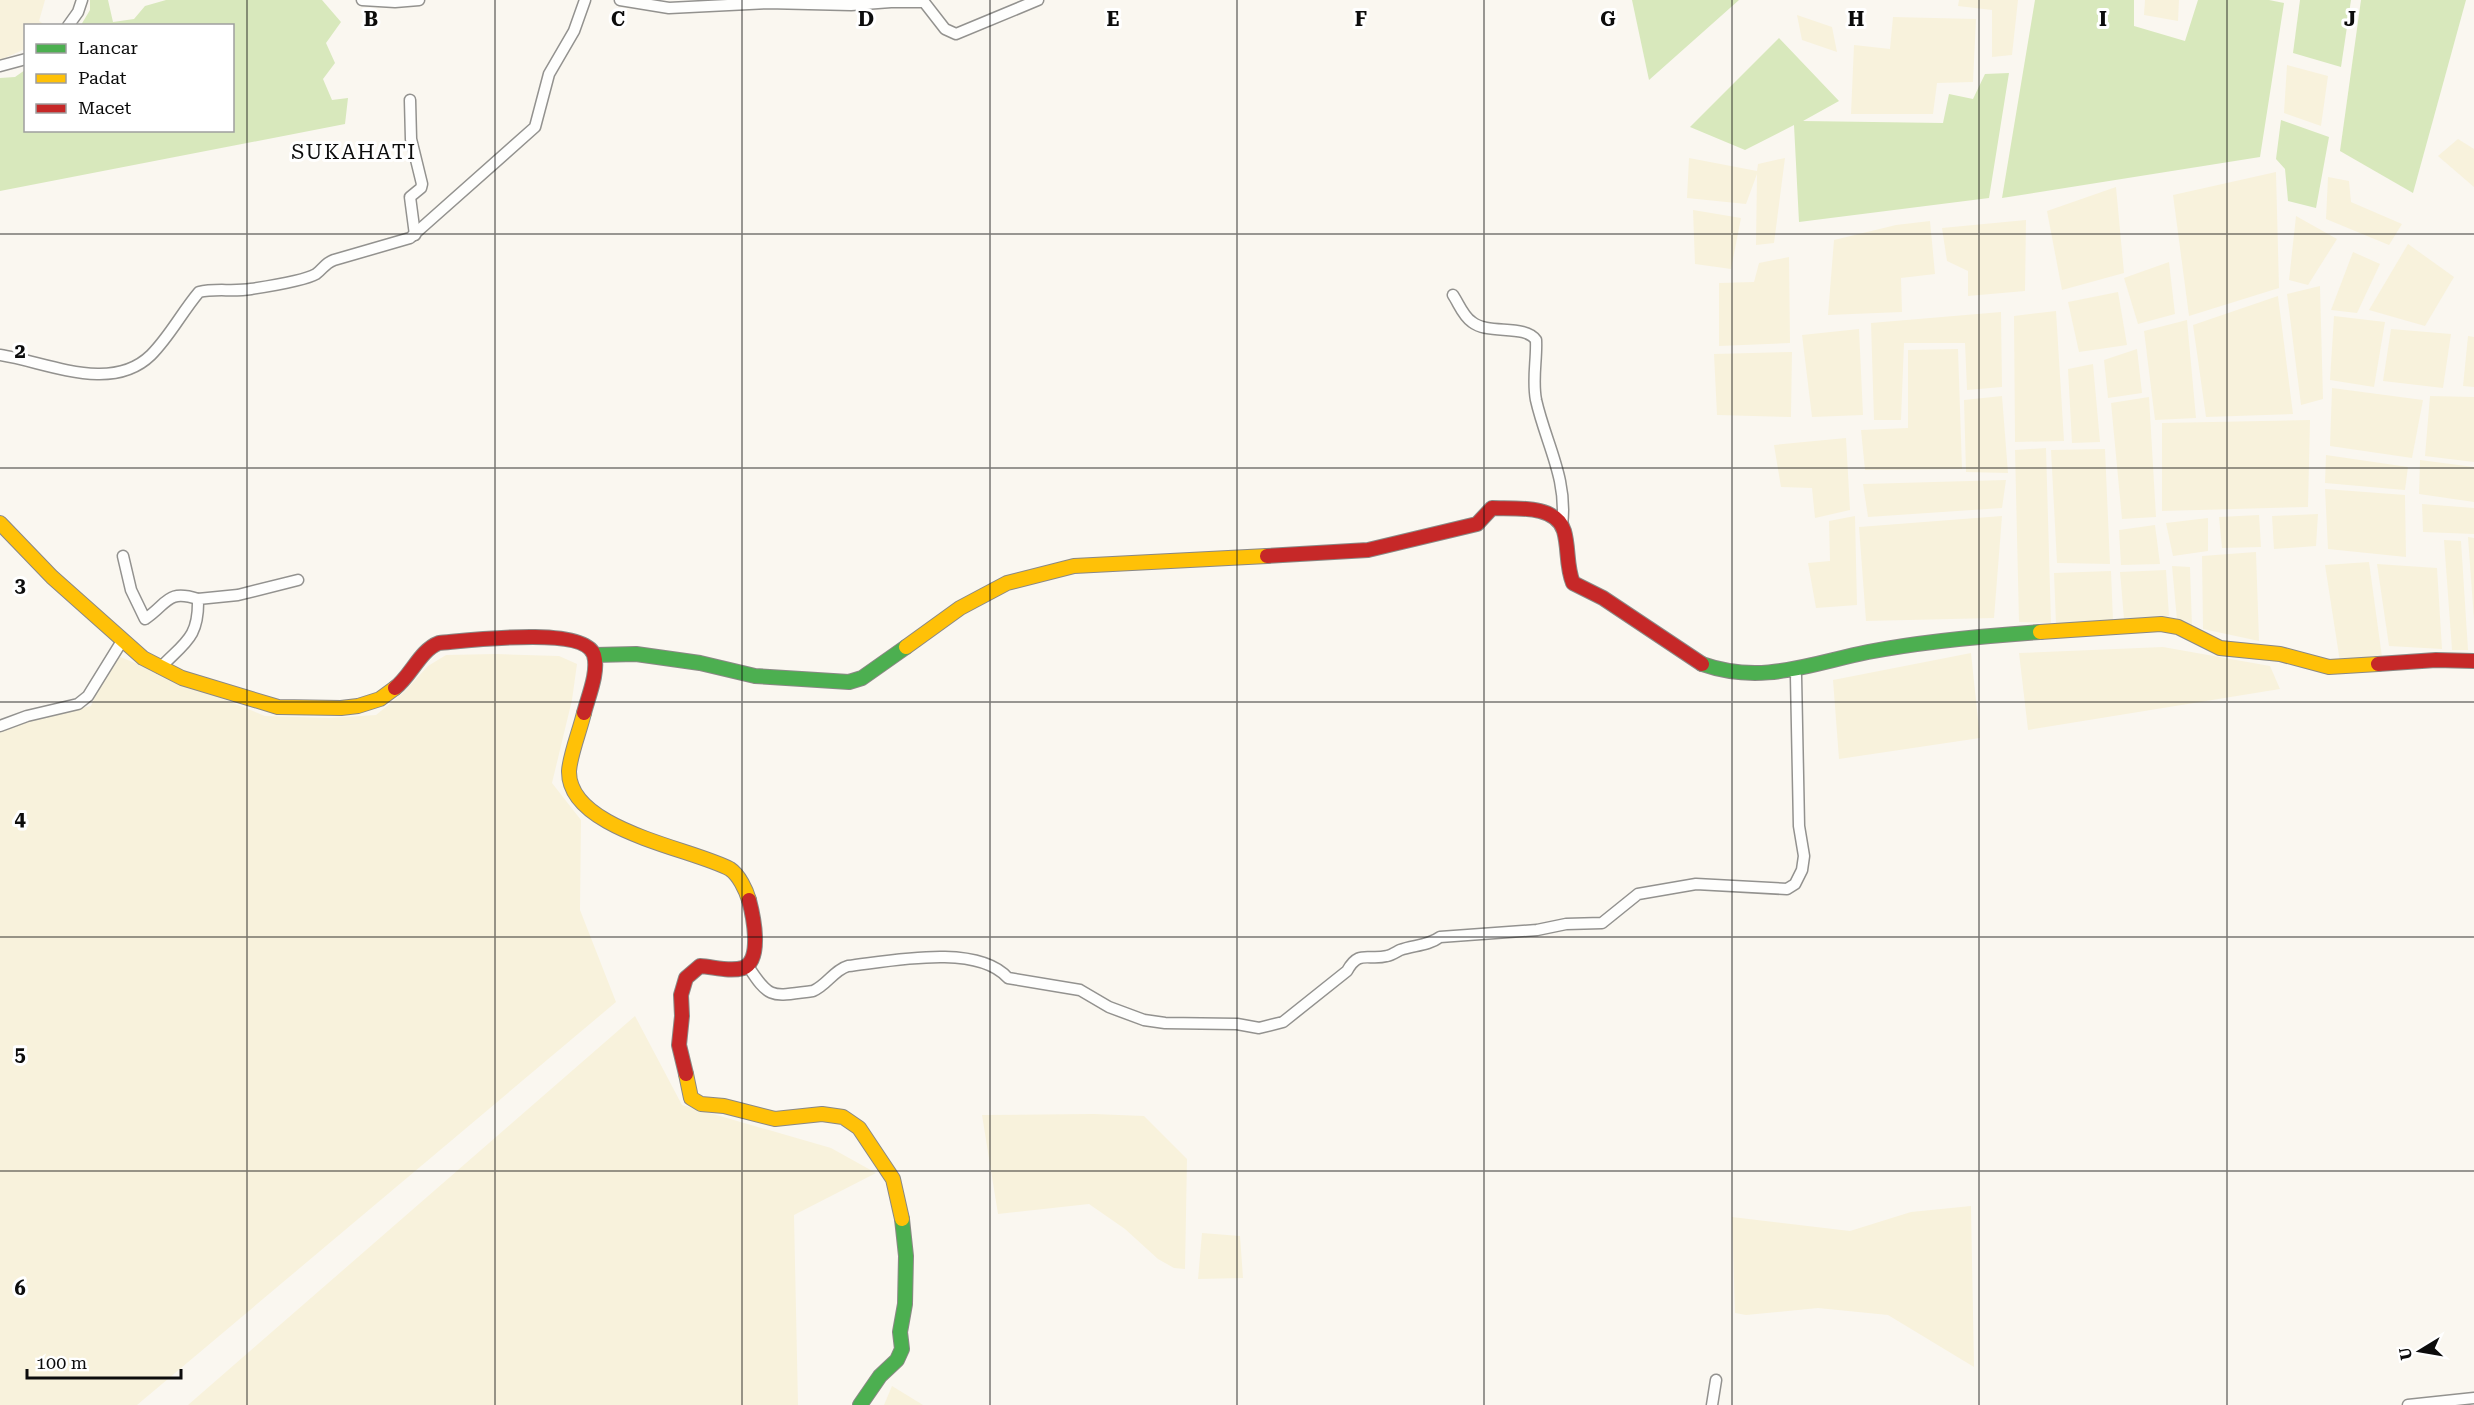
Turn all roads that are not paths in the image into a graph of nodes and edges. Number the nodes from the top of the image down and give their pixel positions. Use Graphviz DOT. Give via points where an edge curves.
graph roads {
  1 [pos="82,0"];
  2 [pos="362,0"];
  3 [pos="419,0"];
  4 [pos="585,0"];
  5 [pos="620,0"];
  6 [pos="1038,0"];
  7 [pos="69,24"];
  8 [pos="24,60"];
  9 [pos="0,66"];
  10 [pos="410,100"];
  11 [pos="414,235"];
  12 [pos="1453,295"];
  13 [pos="0,355"];
  14 [pos="0,523"];
  15 [pos="1562,525"];
  16 [pos="123,556"];
  17 [pos="298,580"];
  18 [pos="198,599"];
  19 [pos="122,642"];
  20 [pos="599,655"];
  21 [pos="2474,661"];
  22 [pos="160,668"];
  23 [pos="1793,670"];
  24 [pos="0,726"];
  25 [pos="751,971"];
  26 [pos="1716,1380"];
  27 [pos="2474,1398"];
  28 [pos="860,1405"];
  29 [pos="1712,1405"];
  30 [pos="2408,1405"];
  1 -- 7 [label="street"];
  2 -- 3 [label="street"];
  4 -- 11 [label="street" via="574,31 549,74 535,127"];
  5 -- 6 [label="street" via="669,8 924,2 945,29 956,34"];
  8 -- 9 [label="street"];
  10 -- 11 [label="street" via="411,139 422,184 410,197"];
  11 -- 13 [label="street" via="326,262 316,274 250,290 199,292 150,356 131,369 93,374"];
  12 -- 15 [label="street" via="1476,325 1530,333 1536,340 1534,385 1562,482"];
  14 -- 19 [label="street"];
  15 -- 20 [label="street" via="1547,512 1492,508 1477,524 1368,550 1074,566 1007,583 960,608 861,678 849,682 755,676 636,654"];
  15 -- 23 [label="street" via="1569,573 1575,585 1604,598 1710,667 1742,674"];
  16 -- 18 [label="street" via="131,590 145,619 171,597"];
  17 -- 18 [label="street" via="238,595"];
  18 -- 22 [label="street" via="193,633"];
  19 -- 22 [label="street"];
  19 -- 24 [label="street" via="88,696 78,705"];
  20 -- 22 [label="street" via="576,639 439,643 431,646 403,682 380,699 341,708 278,707"];
  20 -- 25 [label="street" via="568,772 576,794 610,825 731,870 751,903 755,934"];
  21 -- 23 [label="street" via="2329,667 2280,654 2220,648 2178,627 2161,624 2030,632 1912,645"];
  23 -- 25 [label="street" via="1799,826 1804,856 1795,884 1787,889 1695,884 1652,890 1638,894 1602,923 1440,937 1388,956 1363,956 1352,961 1347,971 1282,1022 1259,1028 1144,1020 1109,1007 1080,990 1008,978 1000,969 954,956 848,966 819,988 771,994"];
  25 -- 28 [label="street" via="700,966 683,984 679,1045 691,1098 702,1104 775,1119 822,1114 850,1120 895,1182 906,1219 902,1349"];
  26 -- 29 [label="street"];
  27 -- 30 [label="street"];
}
